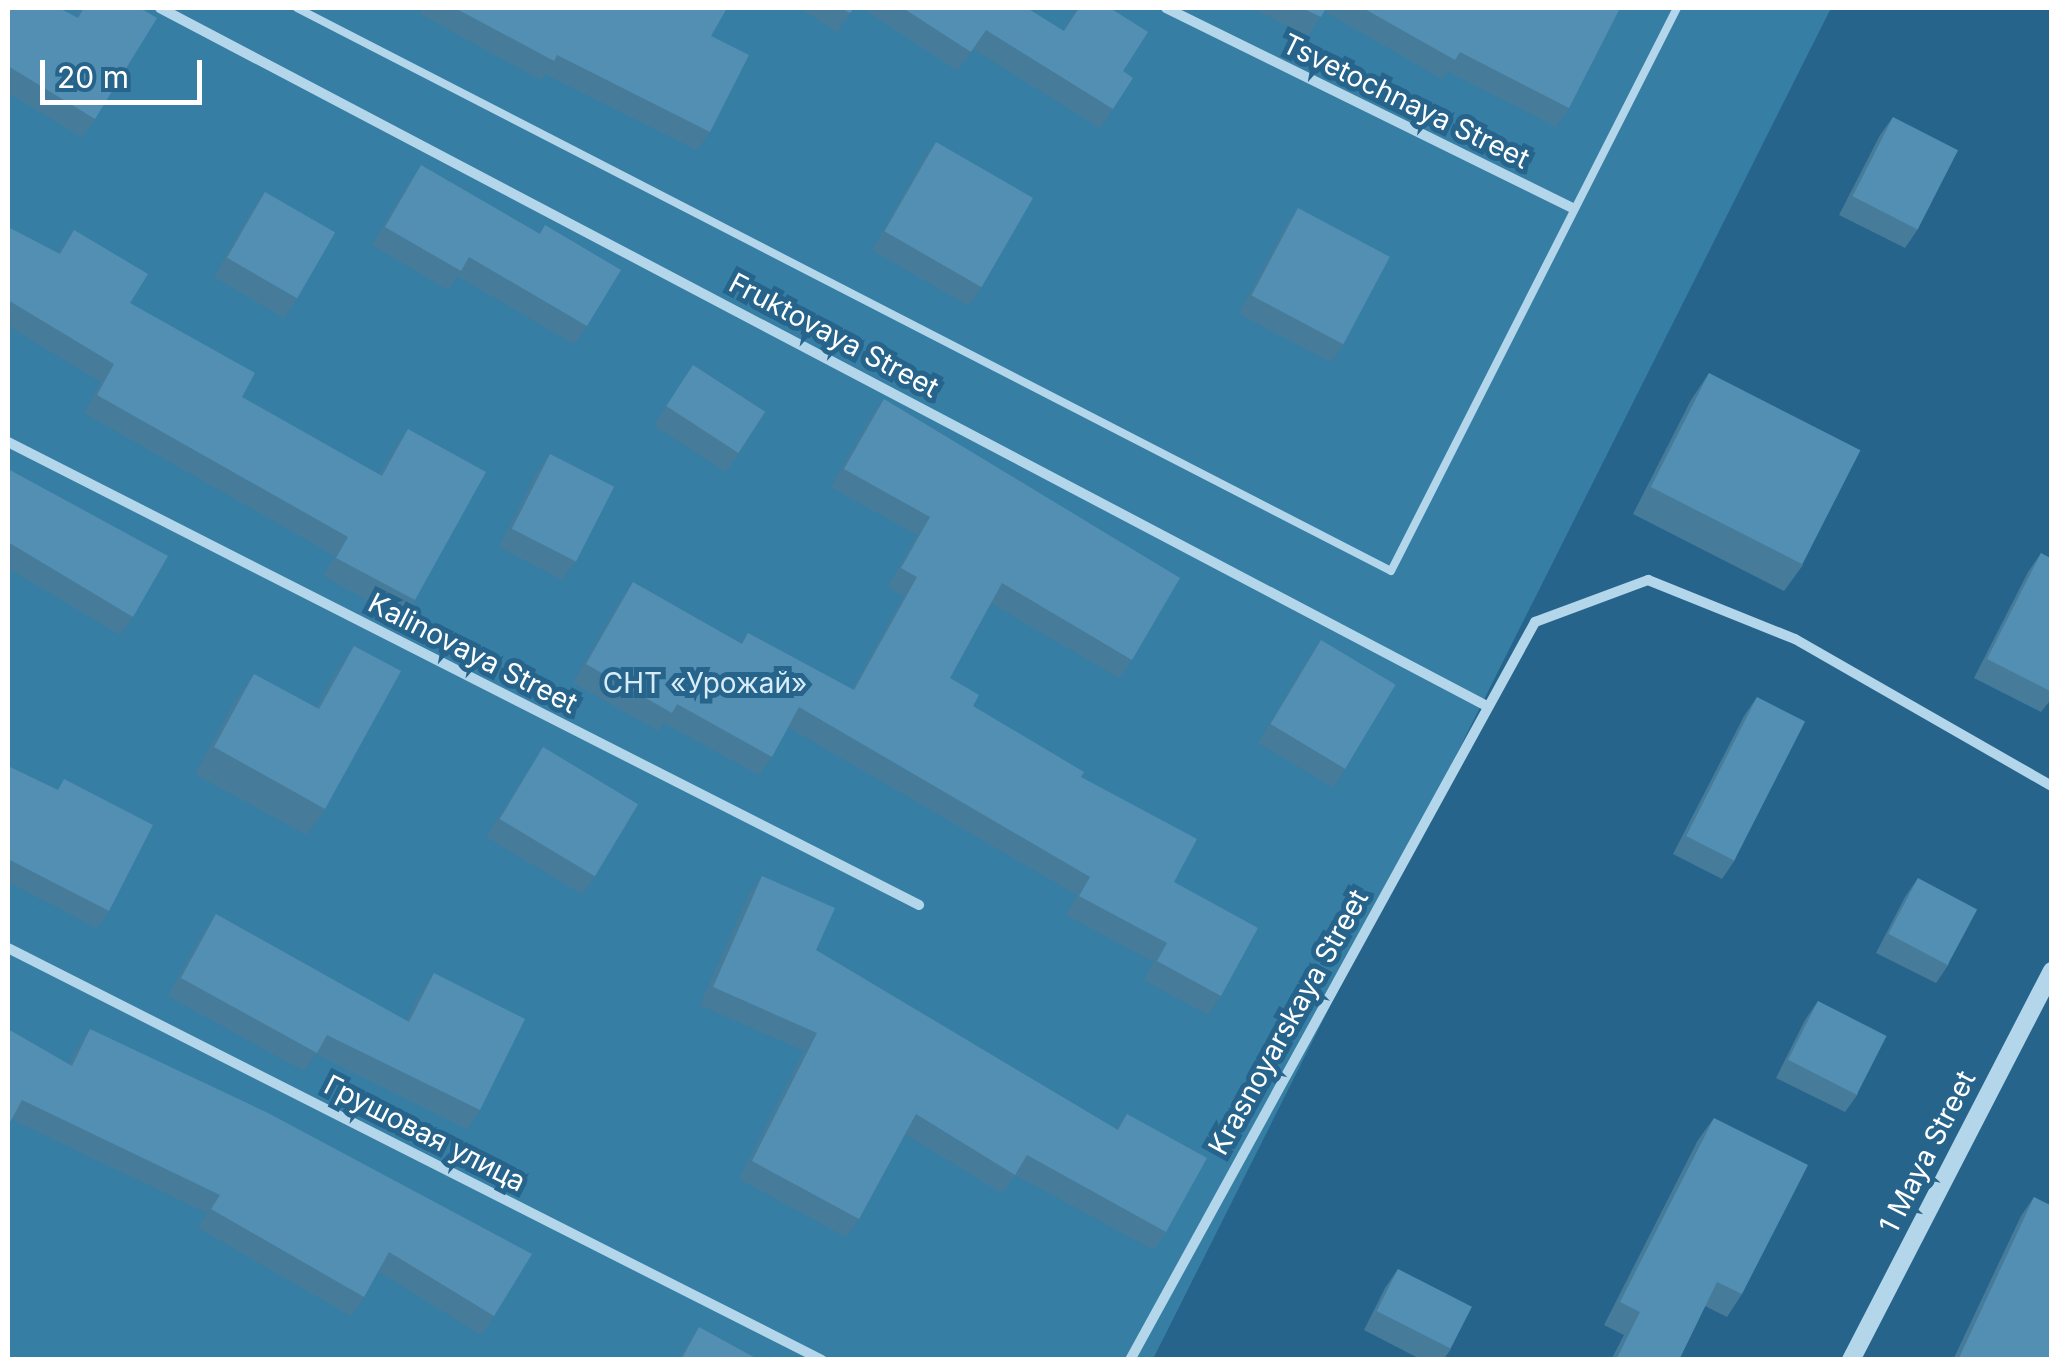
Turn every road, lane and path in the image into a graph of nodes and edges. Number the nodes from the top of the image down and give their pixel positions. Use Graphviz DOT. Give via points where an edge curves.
graph roads {
  1 [pos="160,8"];
  2 [pos="296,8"];
  3 [pos="1166,8"];
  4 [pos="1678,8"];
  5 [pos="1573,208"];
  6 [pos="8,442"];
  7 [pos="1486,705"];
  8 [pos="2052,786"];
  9 [pos="919,906"];
  10 [pos="8,948"];
  11 [pos="2052,970"];
  12 [pos="822,1360"];
  13 [pos="1130,1360"];
  14 [pos="1851,1360"];
  1 -- 7 [label="street, Fruktovaya Street"];
  2 -- 5 [label="lane" via="1391,571"];
  3 -- 5 [label="street, Tsvetochnaya Street"];
  4 -- 5 [label="lane"];
  6 -- 9 [label="street, Kalinovaya Street"];
  7 -- 8 [label="street, Krasnoyarskaya Street" via="1535,622 1648,580 1795,638"];
  7 -- 13 [label="street, Krasnoyarskaya Street"];
  10 -- 12 [label="street, Грушовая улица"];
  11 -- 14 [label="street, 1 Maya Street"];
}
